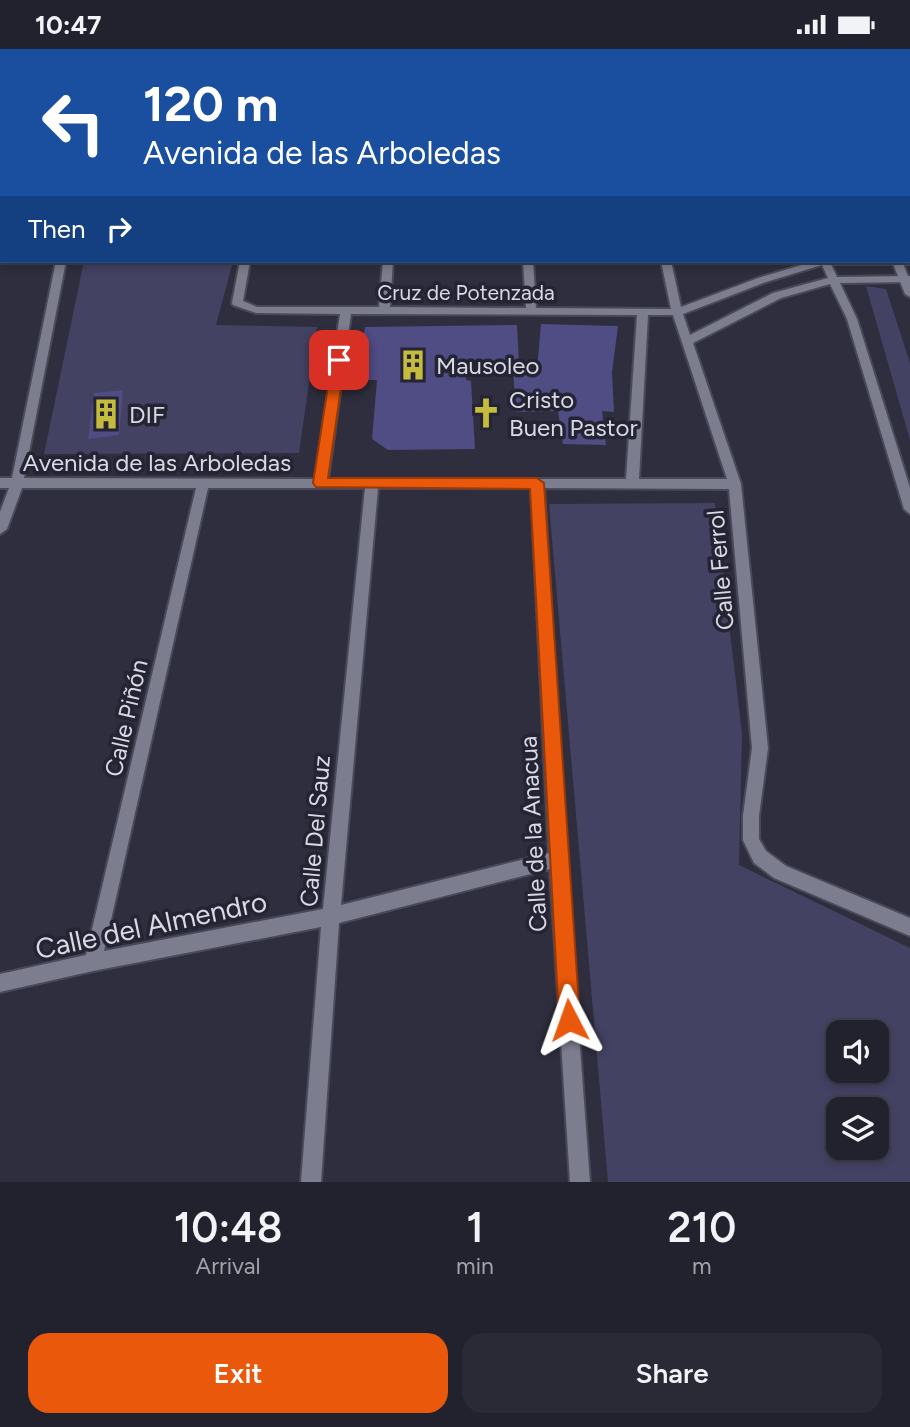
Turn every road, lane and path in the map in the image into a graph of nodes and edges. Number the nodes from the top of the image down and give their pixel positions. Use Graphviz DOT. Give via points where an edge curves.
graph roads {
  1 [pos="61,263"];
  2 [pos="245,263"];
  3 [pos="388,263"];
  4 [pos="528,263"];
  5 [pos="666,263"];
  6 [pos="820,263"];
  7 [pos="828,263"];
  8 [pos="898,263"];
  9 [pos="836,279"];
  10 [pos="908,279"];
  11 [pos="910,294"];
  12 [pos="384,310"];
  13 [pos="346,311"];
  14 [pos="531,311"];
  15 [pos="643,312"];
  16 [pos="677,312"];
  17 [pos="689,340"];
  18 [pos="0,483"];
  19 [pos="18,483"];
  20 [pos="321,483"];
  21 [pos="537,483"];
  22 [pos="202,484"];
  23 [pos="372,484"];
  24 [pos="632,484"];
  25 [pos="734,484"];
  26 [pos="910,509"];
  27 [pos="0,529"];
  28 [pos="558,859"];
  29 [pos="331,916"];
  30 [pos="910,927"];
  31 [pos="93,962"];
  32 [pos="0,983"];
  33 [pos="311,1182"];
  34 [pos="580,1182"];
  1 -- 19 [label="street"];
  2 -- 13 [label="street, Cruz de Potenzada" via="237,303 256,310"];
  3 -- 12 [label="street"];
  4 -- 14 [label="street"];
  5 -- 16 [label="street, Calle Ferrol"];
  6 -- 16 [label="street"];
  7 -- 9 [label="street"];
  8 -- 10 [label="street"];
  9 -- 10 [label="street"];
  9 -- 17 [label="street" via="762,301"];
  9 -- 26 [label="street"];
  10 -- 11 [label="street"];
  12 -- 13 [label="street, Cruz de Potenzada"];
  12 -- 14 [label="street, Cruz de Potenzada"];
  13 -- 20 [label="street"];
  14 -- 15 [label="street, Cruz de Potenzada"];
  15 -- 16 [label="street, Cruz de Potenzada"];
  15 -- 24 [label="street"];
  16 -- 17 [label="street, Calle Ferrol"];
  17 -- 25 [label="street, Calle Ferrol"];
  18 -- 19 [label="street, Avenida de las Arboledas"];
  19 -- 22 [label="street, Avenida de las Arboledas"];
  19 -- 27 [label="street"];
  20 -- 22 [label="street, Avenida de las Arboledas"];
  20 -- 23 [label="street, Avenida de las Arboledas"];
  21 -- 23 [label="street, Avenida de las Arboledas"];
  21 -- 24 [label="street, Avenida de las Arboledas"];
  21 -- 28 [label="street, Calle de la Anacua"];
  22 -- 31 [label="street, Calle Piñón"];
  23 -- 29 [label="street, Calle Del Sauz"];
  24 -- 25 [label="street, Avenida de las Arboledas"];
  25 -- 30 [label="street, Calle Ferrol" via="760,748 751,840 760,857 780,872"];
  28 -- 29 [label="street, Calle del Almendro"];
  28 -- 34 [label="street, Calle de la Anacua"];
  29 -- 31 [label="street, Calle del Almendro"];
  29 -- 33 [label="street, Calle Del Sauz"];
  31 -- 32 [label="street, Calle del Almendro"];
}
